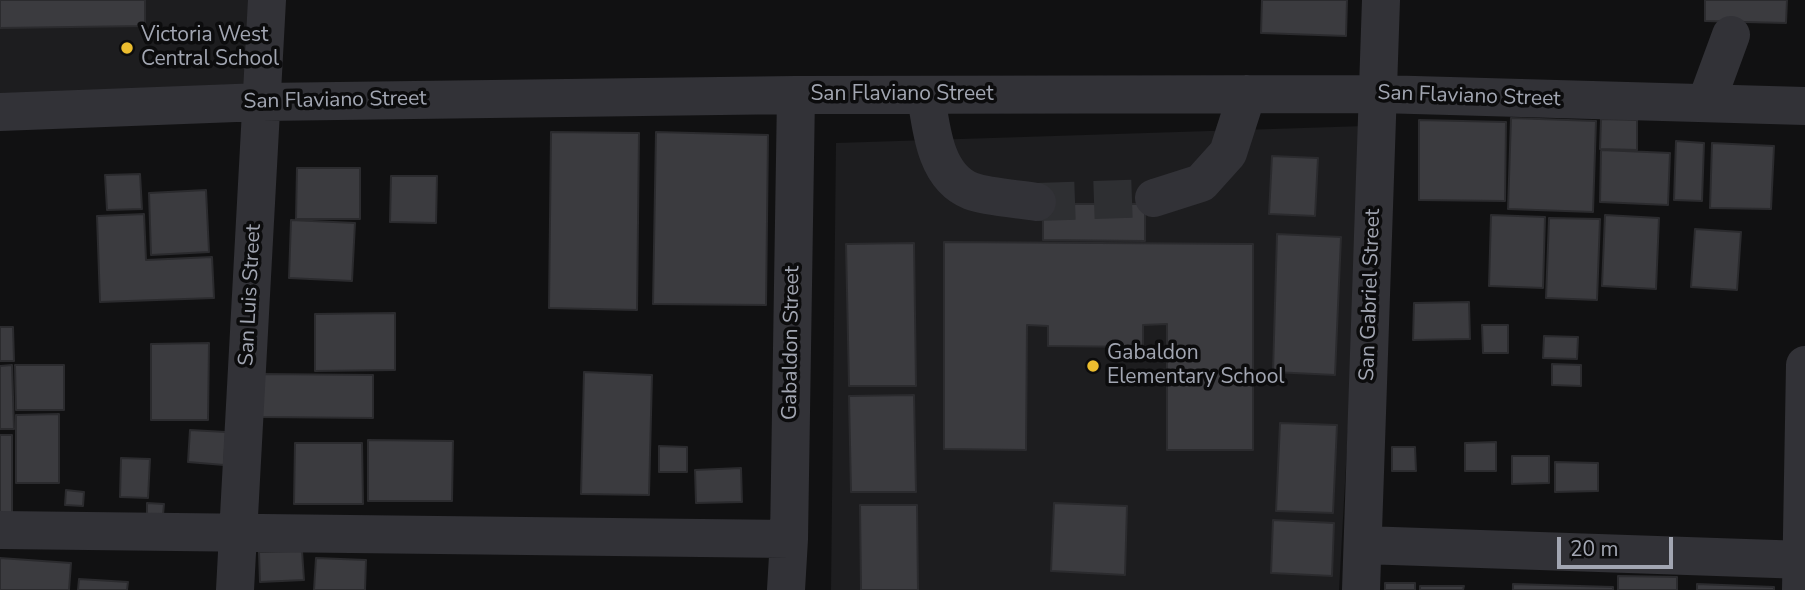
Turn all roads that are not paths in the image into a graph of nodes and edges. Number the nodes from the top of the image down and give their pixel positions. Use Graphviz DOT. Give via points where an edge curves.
graph roads {
  1 [pos="267,0"];
  2 [pos="1381,0"];
  3 [pos="1731,35"];
  4 [pos="1247,94"];
  5 [pos="1378,94"];
  6 [pos="796,95"];
  7 [pos="926,95"];
  8 [pos="262,102"];
  9 [pos="1706,103"];
  10 [pos="1805,106"];
  11 [pos="0,113"];
  12 [pos="1154,198"];
  13 [pos="1037,202"];
  14 [pos="1805,365"];
  15 [pos="0,530"];
  16 [pos="238,534"];
  17 [pos="789,539"];
  18 [pos="1363,545"];
  19 [pos="1803,570"];
  20 [pos="235,590"];
  21 [pos="786,590"];
  22 [pos="1361,590"];
  1 -- 8 [label="street, San Luis Street"];
  2 -- 5 [label="street, San Gabriel Street"];
  3 -- 9 [label="street"];
  4 -- 5 [label="street, San Flaviano Street"];
  4 -- 7 [label="street, San Flaviano Street"];
  4 -- 12 [label="street" via="1228,153 1200,183"];
  5 -- 9 [label="street, San Flaviano Street"];
  5 -- 18 [label="street, San Gabriel Street"];
  6 -- 7 [label="street, San Flaviano Street"];
  6 -- 8 [label="street, San Flaviano Street"];
  6 -- 17 [label="street, Gabaldon Street"];
  7 -- 13 [label="street" via="936,150 953,179 971,191"];
  8 -- 11 [label="street, San Flaviano Street"];
  8 -- 16 [label="street, San Luis Street"];
  9 -- 10 [label="street, San Flaviano Street"];
  14 -- 19 [label="street"];
  15 -- 16 [label="street"];
  16 -- 17 [label="street"];
  16 -- 20 [label="street, San Luis Street"];
  17 -- 21 [label="street, Gabaldon Street"];
  18 -- 19 [label="street"];
  18 -- 22 [label="street, San Gabriel Street"];
}
